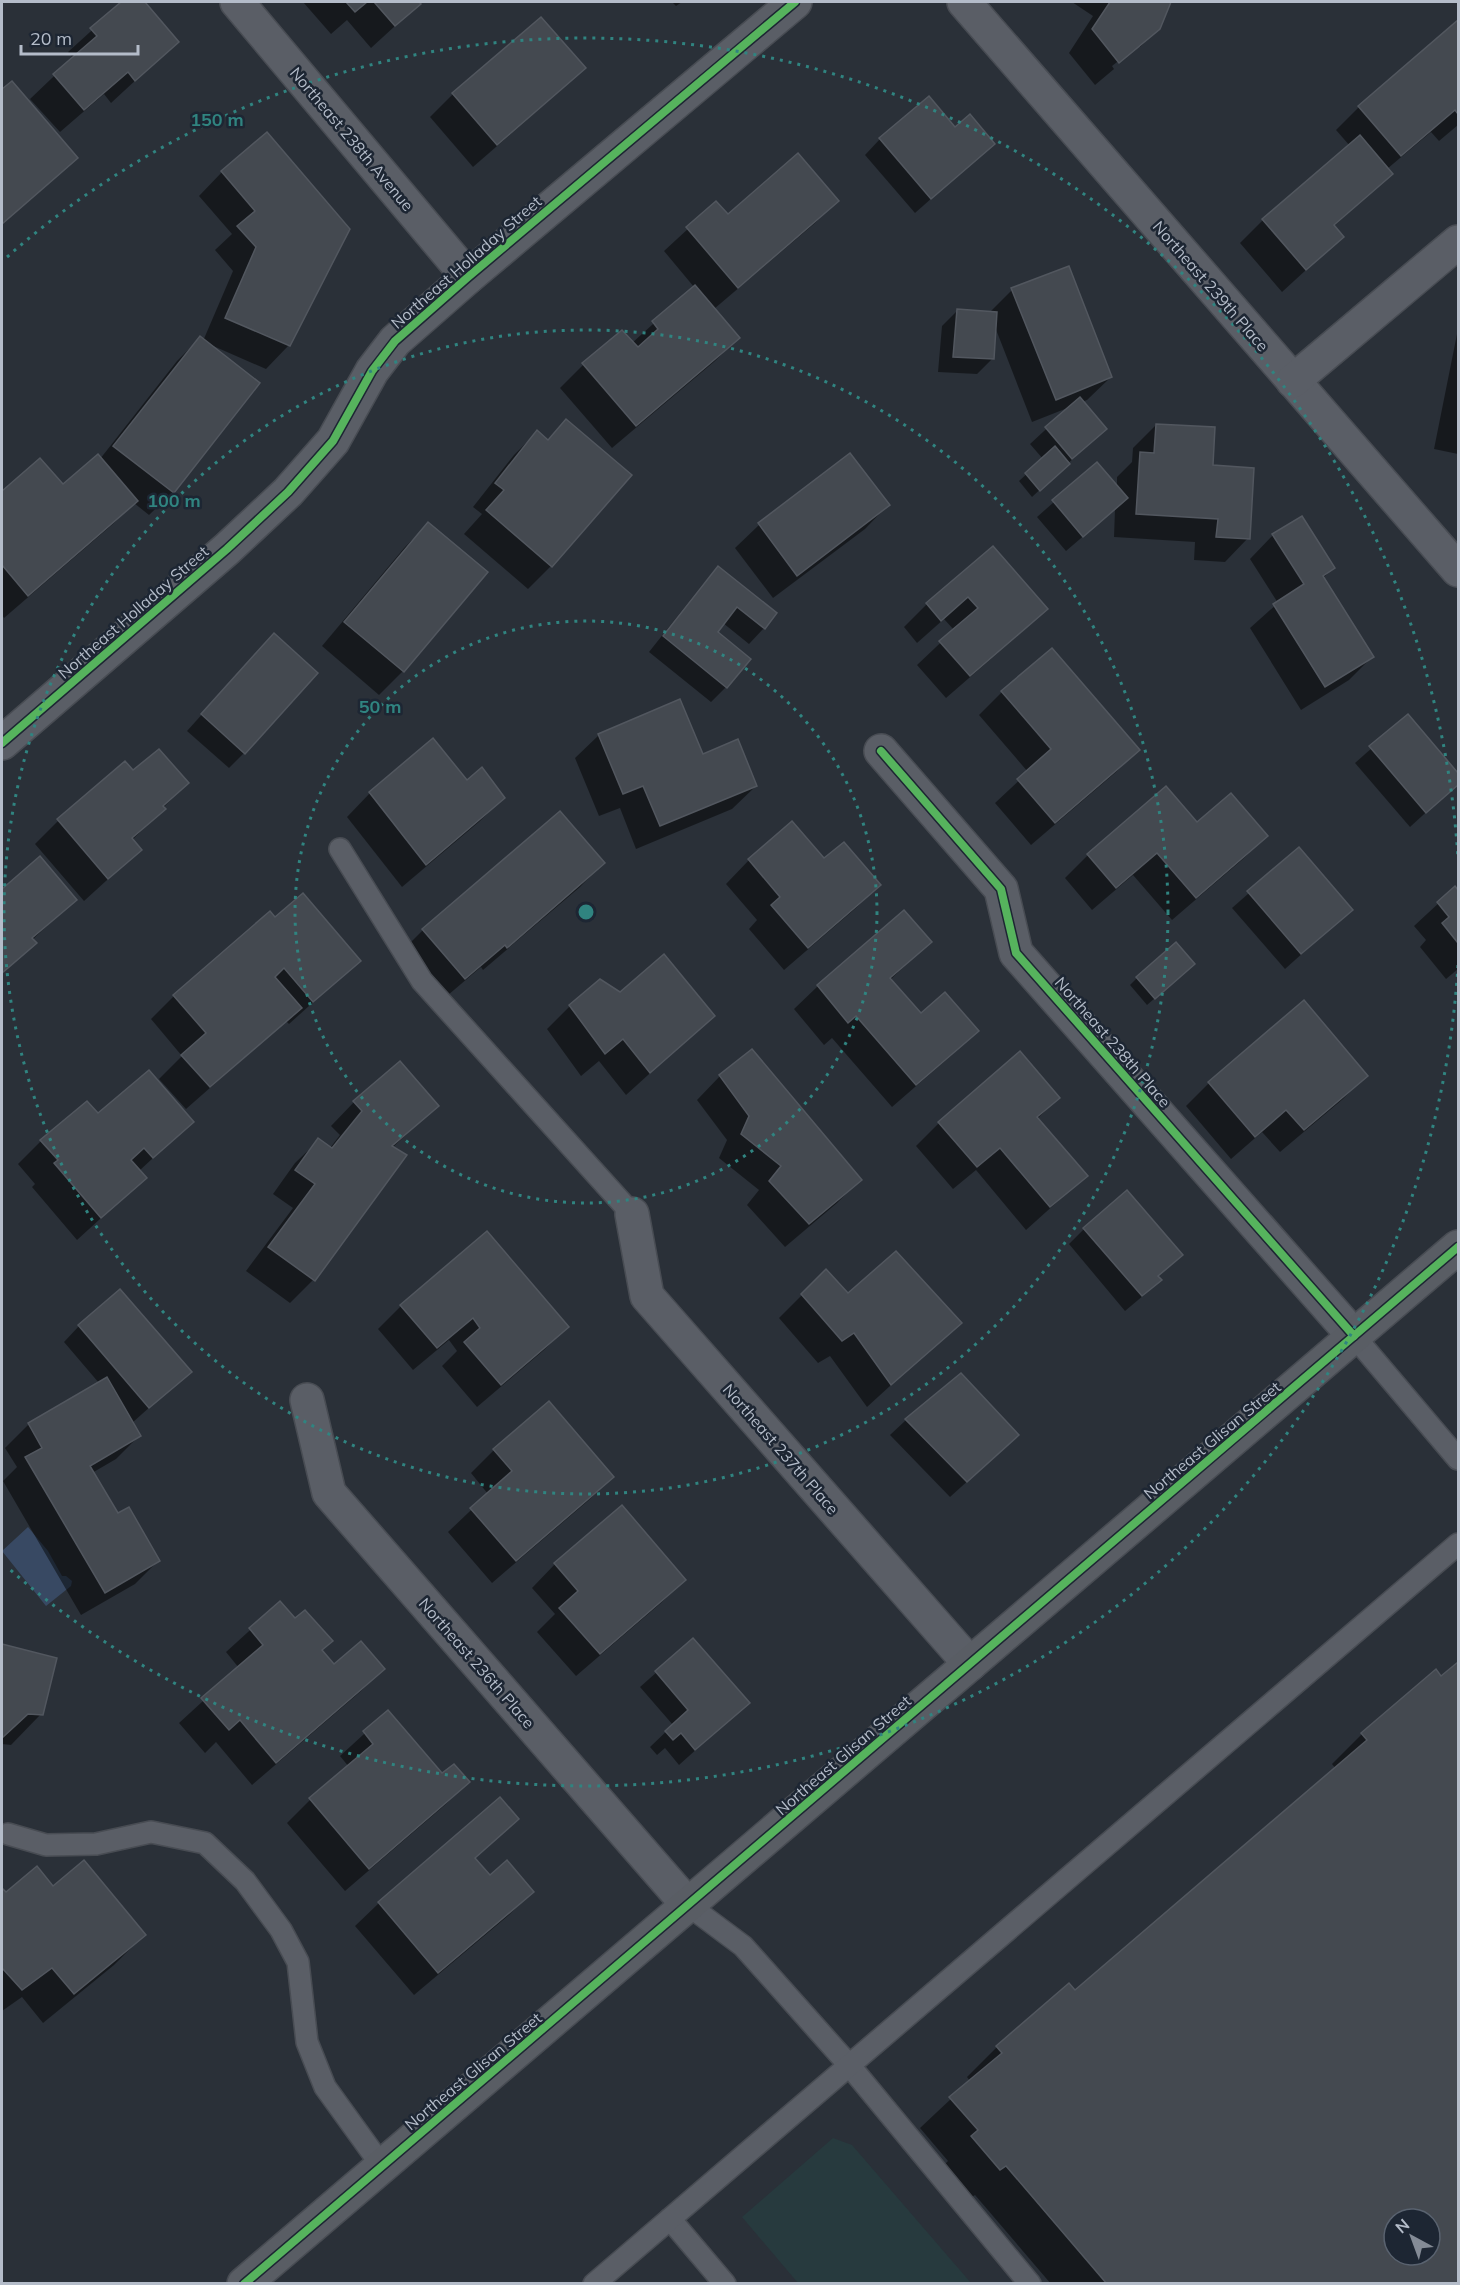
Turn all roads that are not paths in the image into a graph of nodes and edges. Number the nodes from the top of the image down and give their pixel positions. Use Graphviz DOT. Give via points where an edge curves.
graph roads {
  1 [pos="237,2"];
  2 [pos="795,2"];
  3 [pos="963,2"];
  4 [pos="1458,242"];
  5 [pos="468,277"];
  6 [pos="1293,381"];
  7 [pos="1458,570"];
  8 [pos="2,742"];
  9 [pos="881,751"];
  10 [pos="340,849"];
  11 [pos="633,1214"];
  12 [pos="1458,1247"];
  13 [pos="1354,1336"];
  14 [pos="307,1400"];
  15 [pos="1458,1459"];
  16 [pos="1458,1544"];
  17 [pos="970,1664"];
  18 [pos="8,1834"];
  19 [pos="688,1905"];
  20 [pos="849,2065"];
  21 [pos="382,2166"];
  22 [pos="670,2218"];
  23 [pos="244,2283"];
  24 [pos="594,2283"];
  25 [pos="725,2283"];
  26 [pos="1030,2283"];
  1 -- 5 [label="street, Northeast 238th Avenue"];
  2 -- 5 [label="street, Northeast Holladay Street"];
  3 -- 6 [label="street, Northeast 239th Place"];
  4 -- 6 [label="street"];
  5 -- 8 [label="street, Northeast Holladay Street" via="395,341 372,371 333,441 288,492"];
  6 -- 7 [label="street, Northeast 239th Place"];
  9 -- 13 [label="street, Northeast 238th Place" via="1001,889 1016,953"];
  10 -- 11 [label="lane" via="422,981"];
  11 -- 17 [label="street, Northeast 237th Place" via="647,1296"];
  12 -- 13 [label="main road, Northeast Glisan Street"];
  13 -- 15 [label="lane"];
  13 -- 17 [label="main road, Northeast Glisan Street"];
  14 -- 19 [label="street, Northeast 236th Place" via="329,1493"];
  16 -- 20 [label="lane"];
  17 -- 19 [label="main road, Northeast Glisan Street"];
  18 -- 21 [label="lane" via="46,1845 96,1844 151,1832 205,1843 245,1881 281,1930 298,1962 308,2042 325,2087"];
  19 -- 20 [label="lane" via="743,1946"];
  19 -- 21 [label="main road, Northeast Glisan Street"];
  20 -- 22 [label="lane"];
  20 -- 26 [label="lane"];
  21 -- 23 [label="main road, Northeast Glisan Street"];
  22 -- 24 [label="lane"];
  22 -- 25 [label="lane"];
}
